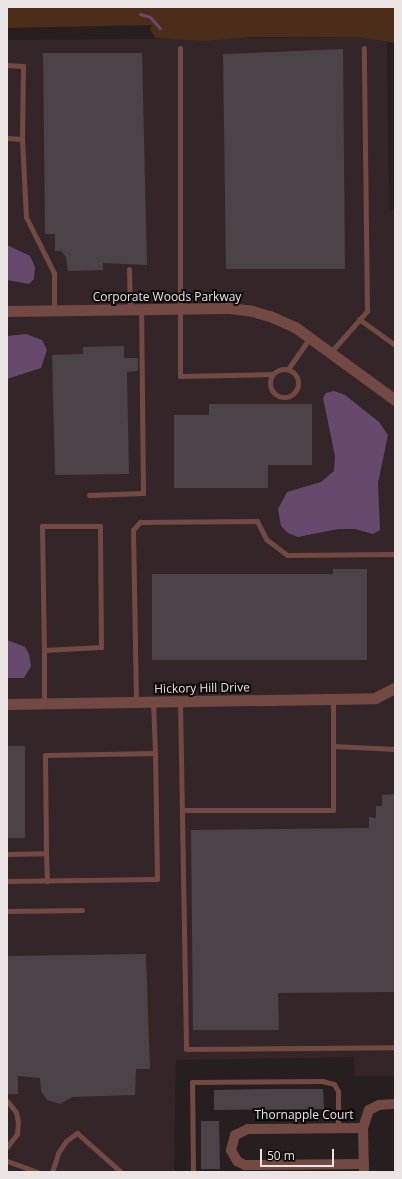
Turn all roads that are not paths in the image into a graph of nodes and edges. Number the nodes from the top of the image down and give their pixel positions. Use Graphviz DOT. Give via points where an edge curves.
graph roads {
  1 [pos="180,48"];
  2 [pos="364,48"];
  3 [pos="7,66"];
  4 [pos="7,138"];
  5 [pos="22,139"];
  6 [pos="129,269"];
  7 [pos="136,309"];
  8 [pos="179,309"];
  9 [pos="54,310"];
  10 [pos="7,311"];
  11 [pos="360,319"];
  12 [pos="310,336"];
  13 [pos="395,345"];
  14 [pos="331,352"];
  15 [pos="288,369"];
  16 [pos="273,374"];
  17 [pos="395,400"];
  18 [pos="89,495"];
  19 [pos="395,554"];
  20 [pos="44,650"];
  21 [pos="395,688"];
  22 [pos="333,699"];
  23 [pos="180,701"];
  24 [pos="136,702"];
  25 [pos="153,702"];
  26 [pos="44,703"];
  27 [pos="7,704"];
  28 [pos="333,746"];
  29 [pos="395,749"];
  30 [pos="155,753"];
  31 [pos="182,810"];
  32 [pos="46,853"];
  33 [pos="7,854"];
  34 [pos="7,881"];
  35 [pos="47,881"];
  36 [pos="82,910"];
  37 [pos="7,911"];
  38 [pos="395,1048"];
  39 [pos="7,1101"];
  40 [pos="395,1104"];
  41 [pos="338,1128"];
  42 [pos="363,1128"];
  43 [pos="7,1147"];
  44 [pos="7,1161"];
  45 [pos="364,1168"];
  46 [pos="37,1172"];
  47 [pos="52,1172"];
  48 [pos="121,1172"];
  49 [pos="192,1172"];
  1 -- 8 [label="lane"];
  2 -- 11 [label="lane" via="367,311"];
  3 -- 5 [label="lane" via="23,66"];
  4 -- 5 [label="lane"];
  5 -- 9 [label="lane" via="26,217 54,273"];
  6 -- 7 [label="lane"];
  7 -- 8 [label="street, Corporate Woods Parkway"];
  7 -- 9 [label="street, Corporate Woods Parkway"];
  7 -- 18 [label="lane" via="143,493"];
  8 -- 12 [label="street, Corporate Woods Parkway" via="229,308 252,311 282,320"];
  8 -- 16 [label="lane" via="180,376"];
  9 -- 10 [label="street, Corporate Woods Parkway"];
  11 -- 13 [label="lane"];
  11 -- 14 [label="lane"];
  12 -- 14 [label="street, Corporate Woods Parkway"];
  12 -- 15 [label="lane"];
  14 -- 17 [label="street, Corporate Woods Parkway"];
  15 -- 16 [label="lane"];
  15 -- 16 [label="lane" via="298,379 298,388 292,396 282,397 274,392 270,383"];
  19 -- 24 [label="lane" via="287,555 266,539 257,521 140,522 132,530"];
  20 -- 20 [label="lane" via="42,526 100,526 101,647"];
  20 -- 26 [label="lane"];
  21 -- 22 [label="street, Hickory Hill Drive" via="375,698"];
  22 -- 23 [label="street, Hickory Hill Drive"];
  22 -- 28 [label="lane"];
  23 -- 25 [label="street, Hickory Hill Drive"];
  23 -- 31 [label="lane"];
  24 -- 25 [label="street, Hickory Hill Drive"];
  24 -- 26 [label="street, Hickory Hill Drive"];
  25 -- 30 [label="lane"];
  26 -- 27 [label="street, Hickory Hill Drive"];
  28 -- 29 [label="lane"];
  28 -- 31 [label="lane" via="333,810"];
  30 -- 32 [label="lane" via="45,755"];
  30 -- 35 [label="lane" via="157,879"];
  31 -- 38 [label="lane" via="186,1049"];
  32 -- 33 [label="lane"];
  32 -- 35 [label="lane"];
  34 -- 35 [label="lane"];
  36 -- 37 [label="lane"];
  39 -- 43 [label="lane" via="16,1112 18,1122 17,1134"];
  40 -- 42 [label="street" via="379,1105 370,1110"];
  41 -- 42 [label="street, Thornapple Court"];
  41 -- 45 [label="street, Thornapple Court" via="248,1129 235,1135 231,1150 237,1161 245,1165"];
  41 -- 49 [label="lane" via="338,1091 334,1084 192,1082"];
  42 -- 45 [label="street"];
  44 -- 46 [label="lane"];
  47 -- 48 [label="lane" via="58,1153 66,1141 77,1133"];
}
